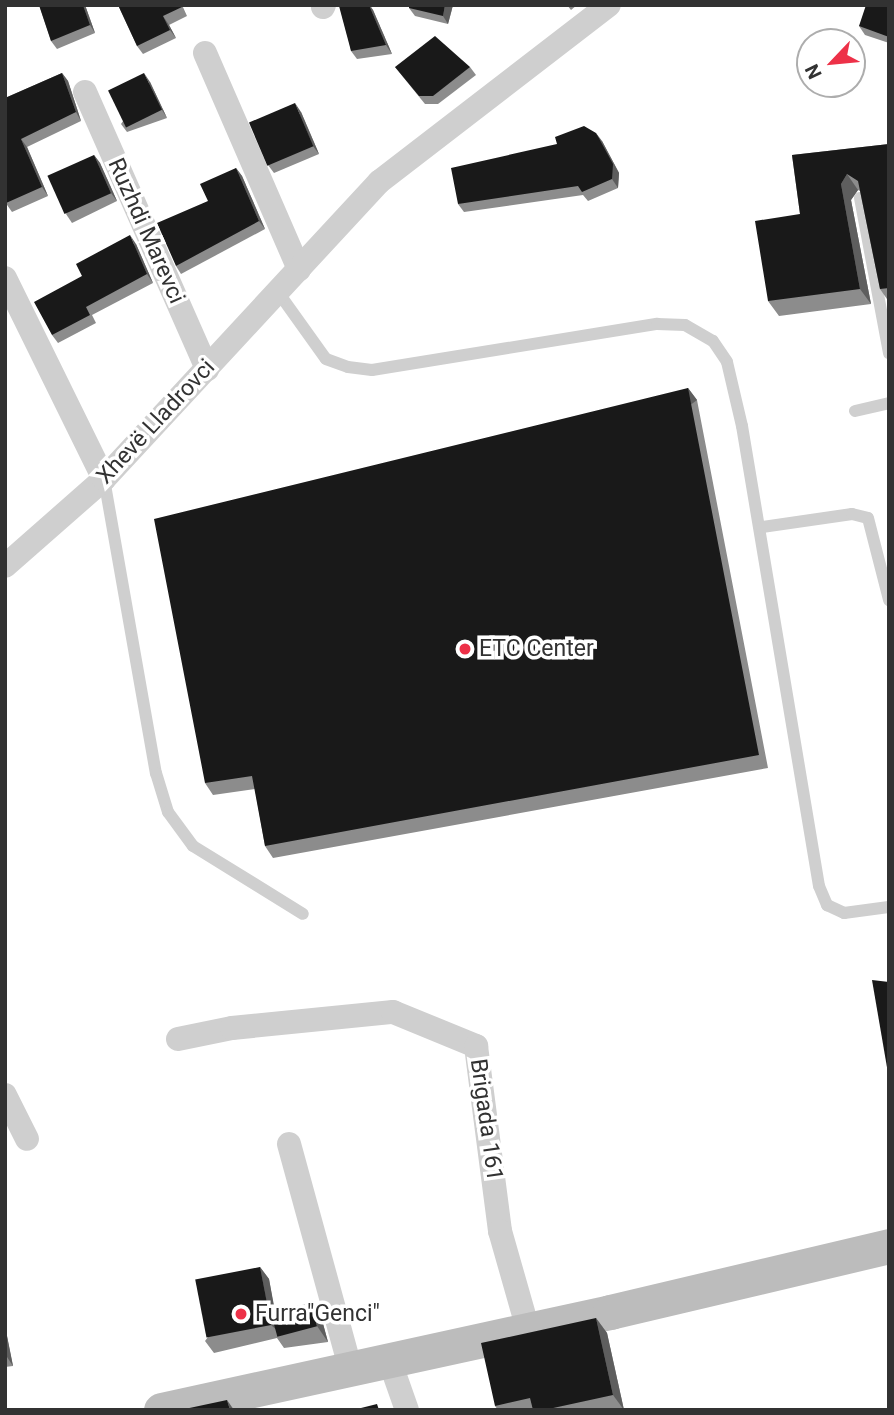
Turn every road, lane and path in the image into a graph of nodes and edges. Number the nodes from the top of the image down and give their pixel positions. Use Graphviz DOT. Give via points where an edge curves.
graph roads {
  1 [pos="608,5"];
  2 [pos="205,54"];
  3 [pos="85,92"];
  4 [pos="860,198"];
  5 [pos="299,269"];
  6 [pos="5,278"];
  7 [pos="278,292"];
  8 [pos="889,353"];
  9 [pos="207,369"];
  10 [pos="889,404"];
  11 [pos="855,411"];
  12 [pos="104,479"];
  13 [pos="762,527"];
  14 [pos="5,566"];
  15 [pos="889,600"];
  16 [pos="889,908"];
  17 [pos="303,914"];
  18 [pos="178,1039"];
  19 [pos="5,1095"];
  20 [pos="27,1139"];
  21 [pos="289,1144"];
  22 [pos="889,1246"];
  23 [pos="528,1329"];
  24 [pos="389,1359"];
  25 [pos="350,1367"];
  26 [pos="161,1410"];
  27 [pos="407,1410"];
  1 -- 5 [label="street, Xhevë Lladrovci" via="379,182"];
  2 -- 5 [label="street"];
  3 -- 9 [label="street, Ruzhdi Marevci"];
  4 -- 8 [label="lane"];
  5 -- 7 [label="street, Xhevë Lladrovci"];
  6 -- 12 [label="street"];
  7 -- 9 [label="street, Xhevë Lladrovci"];
  7 -- 13 [label="lane" via="326,359 372,370 657,324 685,326 713,341 727,362"];
  9 -- 12 [label="street, Xhevë Lladrovci"];
  10 -- 11 [label="lane"];
  12 -- 14 [label="street, Xhevë Lladrovci"];
  12 -- 17 [label="lane" via="156,773 169,812 193,846"];
  13 -- 15 [label="lane" via="852,514 868,518"];
  13 -- 16 [label="lane" via="819,886 827,905 844,913"];
  18 -- 23 [label="street, Brigada 161" via="232,1028 393,1012 476,1046 500,1231"];
  19 -- 20 [label="street"];
  21 -- 25 [label="street"];
  22 -- 23 [label="street"];
  23 -- 24 [label="street"];
  24 -- 25 [label="street"];
  24 -- 27 [label="street"];
  25 -- 26 [label="street"];
}
